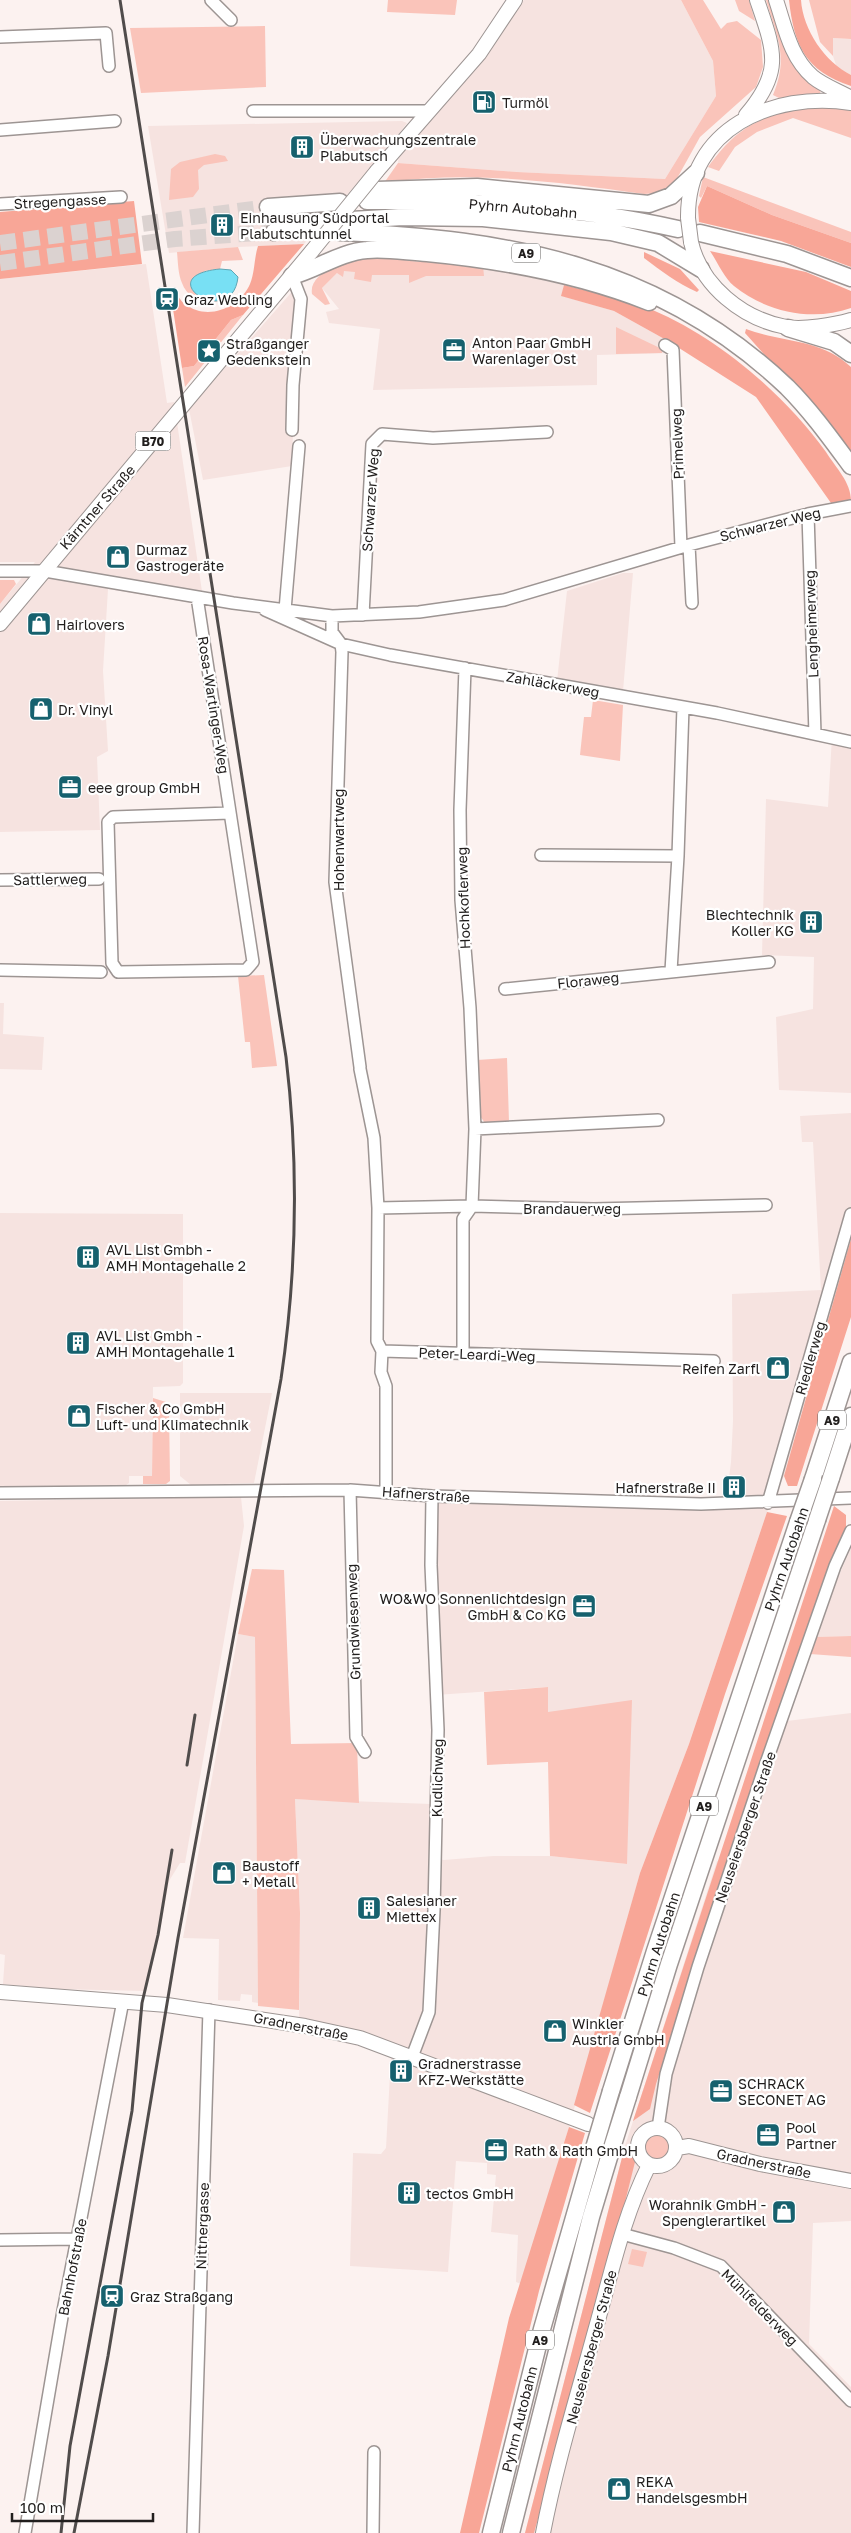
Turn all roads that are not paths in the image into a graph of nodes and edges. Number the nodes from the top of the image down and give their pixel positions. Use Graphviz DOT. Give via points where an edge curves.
graph roads {
  1 [pos="211,0"];
  2 [pos="515,0"];
  3 [pos="525,0"];
  4 [pos="757,0"];
  5 [pos="776,0"];
  6 [pos="782,0"];
  7 [pos="231,20"];
  8 [pos="786,32"];
  9 [pos="0,38"];
  10 [pos="488,40"];
  11 [pos="110,66"];
  12 [pos="851,98"];
  13 [pos="851,103"];
  14 [pos="428,111"];
  15 [pos="254,112"];
  16 [pos="115,121"];
  17 [pos="741,121"];
  18 [pos="0,130"];
  19 [pos="696,173"];
  20 [pos="121,197"];
  21 [pos="344,197"];
  22 [pos="0,204"];
  23 [pos="268,207"];
  24 [pos="683,224"];
  25 [pos="319,227"];
  26 [pos="272,232"];
  27 [pos="695,238"];
  28 [pos="701,269"];
  29 [pos="292,276"];
  30 [pos="851,278"];
  31 [pos="700,319"];
  32 [pos="851,320"];
  33 [pos="788,328"];
  34 [pos="665,345"];
  35 [pos="851,354"];
  36 [pos="292,430"];
  37 [pos="548,432"];
  38 [pos="299,446"];
  39 [pos="851,466"];
  40 [pos="851,506"];
  41 [pos="808,514"];
  42 [pos="685,546"];
  43 [pos="0,571"];
  44 [pos="45,571"];
  45 [pos="198,597"];
  46 [pos="692,603"];
  47 [pos="262,608"];
  48 [pos="285,610"];
  49 [pos="363,615"];
  50 [pos="332,616"];
  51 [pos="0,624"];
  52 [pos="341,644"];
  53 [pos="465,668"];
  54 [pos="683,707"];
  55 [pos="815,734"];
  56 [pos="851,742"];
  57 [pos="230,813"];
  58 [pos="541,855"];
  59 [pos="678,856"];
  60 [pos="99,878"];
  61 [pos="0,880"];
  62 [pos="770,962"];
  63 [pos="0,970"];
  64 [pos="671,971"];
  65 [pos="101,972"];
  66 [pos="505,988"];
  67 [pos="658,1120"];
  68 [pos="475,1129"];
  69 [pos="766,1205"];
  70 [pos="472,1206"];
  71 [pos="378,1208"];
  72 [pos="851,1214"];
  73 [pos="382,1351"];
  74 [pos="463,1353"];
  75 [pos="714,1360"];
  76 [pos="851,1362"];
  77 [pos="851,1416"];
  78 [pos="350,1490"];
  79 [pos="386,1491"];
  80 [pos="0,1493"];
  81 [pos="432,1496"];
  82 [pos="851,1498"];
  83 [pos="768,1503"];
  84 [pos="851,1531"];
  85 [pos="365,1752"];
  86 [pos="0,1992"];
  87 [pos="123,2001"];
  88 [pos="209,2010"];
  89 [pos="412,2057"];
  90 [pos="588,2124"];
  91 [pos="658,2128"];
  92 [pos="677,2148"];
  93 [pos="649,2165"];
  94 [pos="851,2181"];
  95 [pos="622,2234"];
  96 [pos="77,2239"];
  97 [pos="0,2240"];
  98 [pos="851,2401"];
  99 [pos="374,2452"];
  100 [pos="25,2533"];
  101 [pos="193,2533"];
  102 [pos="373,2533"];
  103 [pos="491,2533"];
  104 [pos="511,2533"];
  105 [pos="543,2533"];
  1 -- 7 [label="street"];
  2 -- 10 [label="main road, Kärntner Straße / B70"];
  3 -- 10 [label="main road, Kärntner Straße / B70"];
  4 -- 17 [label="main road" via="771,44 772,64 760,99"];
  5 -- 8 [label="main road"];
  6 -- 8 [label="main road"];
  8 -- 12 [label="main road" via="798,61 813,76"];
  9 -- 11 [label="street" via="106,33"];
  10 -- 14 [label="main road, Kärntner Straße / B70"];
  13 -- 17 [label="main road" via="818,100 784,103"];
  14 -- 15 [label="street"];
  14 -- 29 [label="main road, Kärntner Straße / B70, bridge"];
  16 -- 18 [label="street"];
  17 -- 19 [label="main road" via="714,144"];
  19 -- 24 [label="main road"];
  19 -- 24 [label="highway, Pyhrn Autobahn" via="671,196 649,204 477,187 371,196 556,209"];
  20 -- 22 [label="street, Stregengasse"];
  21 -- 23 [label="highway" via="308,196 294,204"];
  24 -- 27 [label="main road, bridge"];
  25 -- 26 [label="highway" via="291,224"];
  27 -- 28 [label="main road"];
  27 -- 30 [label="highway" via="787,254"];
  28 -- 31 [label="highway, A9" via="658,243 602,231 483,218 403,217 345,226 548,257 625,281"];
  28 -- 33 [label="main road" via="722,294 740,308"];
  29 -- 31 [label="highway" via="314,270 340,256 367,250 451,256 522,267 596,285 680,317"];
  29 -- 36 [label="street" via="301,299"];
  29 -- 44 [label="main road, Kärntner Straße / B70"];
  31 -- 39 [label="highway, A9" via="745,350 788,388 821,424"];
  32 -- 33 [label="main road"];
  33 -- 35 [label="highway" via="834,342"];
  34 -- 42 [label="street, Primelweg" via="673,350"];
  37 -- 49 [label="street, Schwarzer Weg" via="433,438 382,434 372,444"];
  38 -- 48 [label="street"];
  40 -- 41 [label="street, Schwarzer Weg"];
  41 -- 42 [label="street, Schwarzer Weg"];
  41 -- 55 [label="street, Lengheimerweg"];
  42 -- 46 [label="street"];
  42 -- 49 [label="street, Schwarzer Weg" via="504,600 419,612"];
  43 -- 44 [label="street, Schwarzer Weg"];
  44 -- 45 [label="street, Schwarzer Weg"];
  44 -- 51 [label="main road, Kärntner Straße / B70"];
  45 -- 47 [label="street, Schwarzer Weg"];
  45 -- 57 [label="street, Rosa-Wartinger-Weg"];
  47 -- 48 [label="street, Schwarzer Weg"];
  47 -- 52 [label="street, Zahläckerweg" via="271,615"];
  48 -- 50 [label="street, Schwarzer Weg"];
  49 -- 50 [label="street, Schwarzer Weg"];
  50 -- 52 [label="street, Hohenwartweg" via="332,632"];
  52 -- 53 [label="street, Zahläckerweg"];
  52 -- 71 [label="street, Hohenwartweg" via="335,882 360,1068 374,1138"];
  53 -- 54 [label="street, Zahläckerweg"];
  53 -- 68 [label="street, Hochkoflerweg" via="460,810 461,900"];
  54 -- 55 [label="street, Zahläckerweg"];
  54 -- 59 [label="street"];
  55 -- 56 [label="street, Zahläckerweg"];
  57 -- 57 [label="street, Rosa-Wartinger-Weg" via="113,817 108,822 112,963 118,972 246,970 254,962"];
  58 -- 59 [label="street"];
  59 -- 64 [label="street"];
  60 -- 61 [label="street, Sattlerweg"];
  62 -- 64 [label="street, Floraweg"];
  63 -- 65 [label="street"];
  64 -- 66 [label="street, Floraweg"];
  67 -- 68 [label="street"];
  68 -- 70 [label="street, Hochkoflerweg"];
  69 -- 70 [label="street, Brandauerweg" via="594,1209"];
  70 -- 71 [label="street, Brandauerweg"];
  70 -- 74 [label="street, Hochkoflerweg" via="463,1219"];
  71 -- 73 [label="street" via="377,1341"];
  72 -- 83 [label="street, Riedlerweg"];
  73 -- 74 [label="street, Peter-Leardi-Weg"];
  73 -- 79 [label="street" via="386,1386"];
  74 -- 75 [label="street, Peter-Leardi-Weg"];
  76 -- 103 [label="highway, Pyhrn Autobahn / A9, bridge" via="611,2091 542,2329"];
  77 -- 104 [label="highway, Pyhrn Autobahn / A9, bridge" via="669,1964 610,2154"];
  78 -- 79 [label="street, Hafnerstraße"];
  78 -- 80 [label="street, Hafnerstraße"];
  78 -- 85 [label="street, Grundwiesenweg" via="356,1737"];
  79 -- 81 [label="street, Hafnerstraße"];
  81 -- 83 [label="street, Hafnerstraße"];
  81 -- 89 [label="street, Kudlichweg" via="431,1565 438,1730 434,1910 429,2012"];
  82 -- 83 [label="street, Hafnerstraße"];
  84 -- 91 [label="street, Neuseiersberger Straße" via="835,1566 698,1966 666,2074"];
  86 -- 87 [label="main road, Gradnerstraße"];
  87 -- 88 [label="main road, Gradnerstraße"];
  87 -- 96 [label="street, Bahnhofstraße"];
  88 -- 89 [label="main road, Gradnerstraße" via="360,2038"];
  88 -- 101 [label="street, Nittnergasse"];
  89 -- 90 [label="main road, Gradnerstraße"];
  91 -- 92 [label="main road" via="671,2133"];
  91 -- 93 [label="main road" via="633,2139"];
  92 -- 93 [label="main road" via="668,2164 659,2167"];
  92 -- 94 [label="main road, Gradnerstraße" via="689,2146 760,2164"];
  93 -- 95 [label="main road, Neuseiersberger Straße" via="637,2187"];
  95 -- 98 [label="street, Mühlfelderweg" via="674,2248 721,2266"];
  95 -- 105 [label="main road, Neuseiersberger Straße"];
  96 -- 97 [label="street"];
  96 -- 100 [label="street, Bahnhofstraße"];
  99 -- 102 [label="street"];
}
